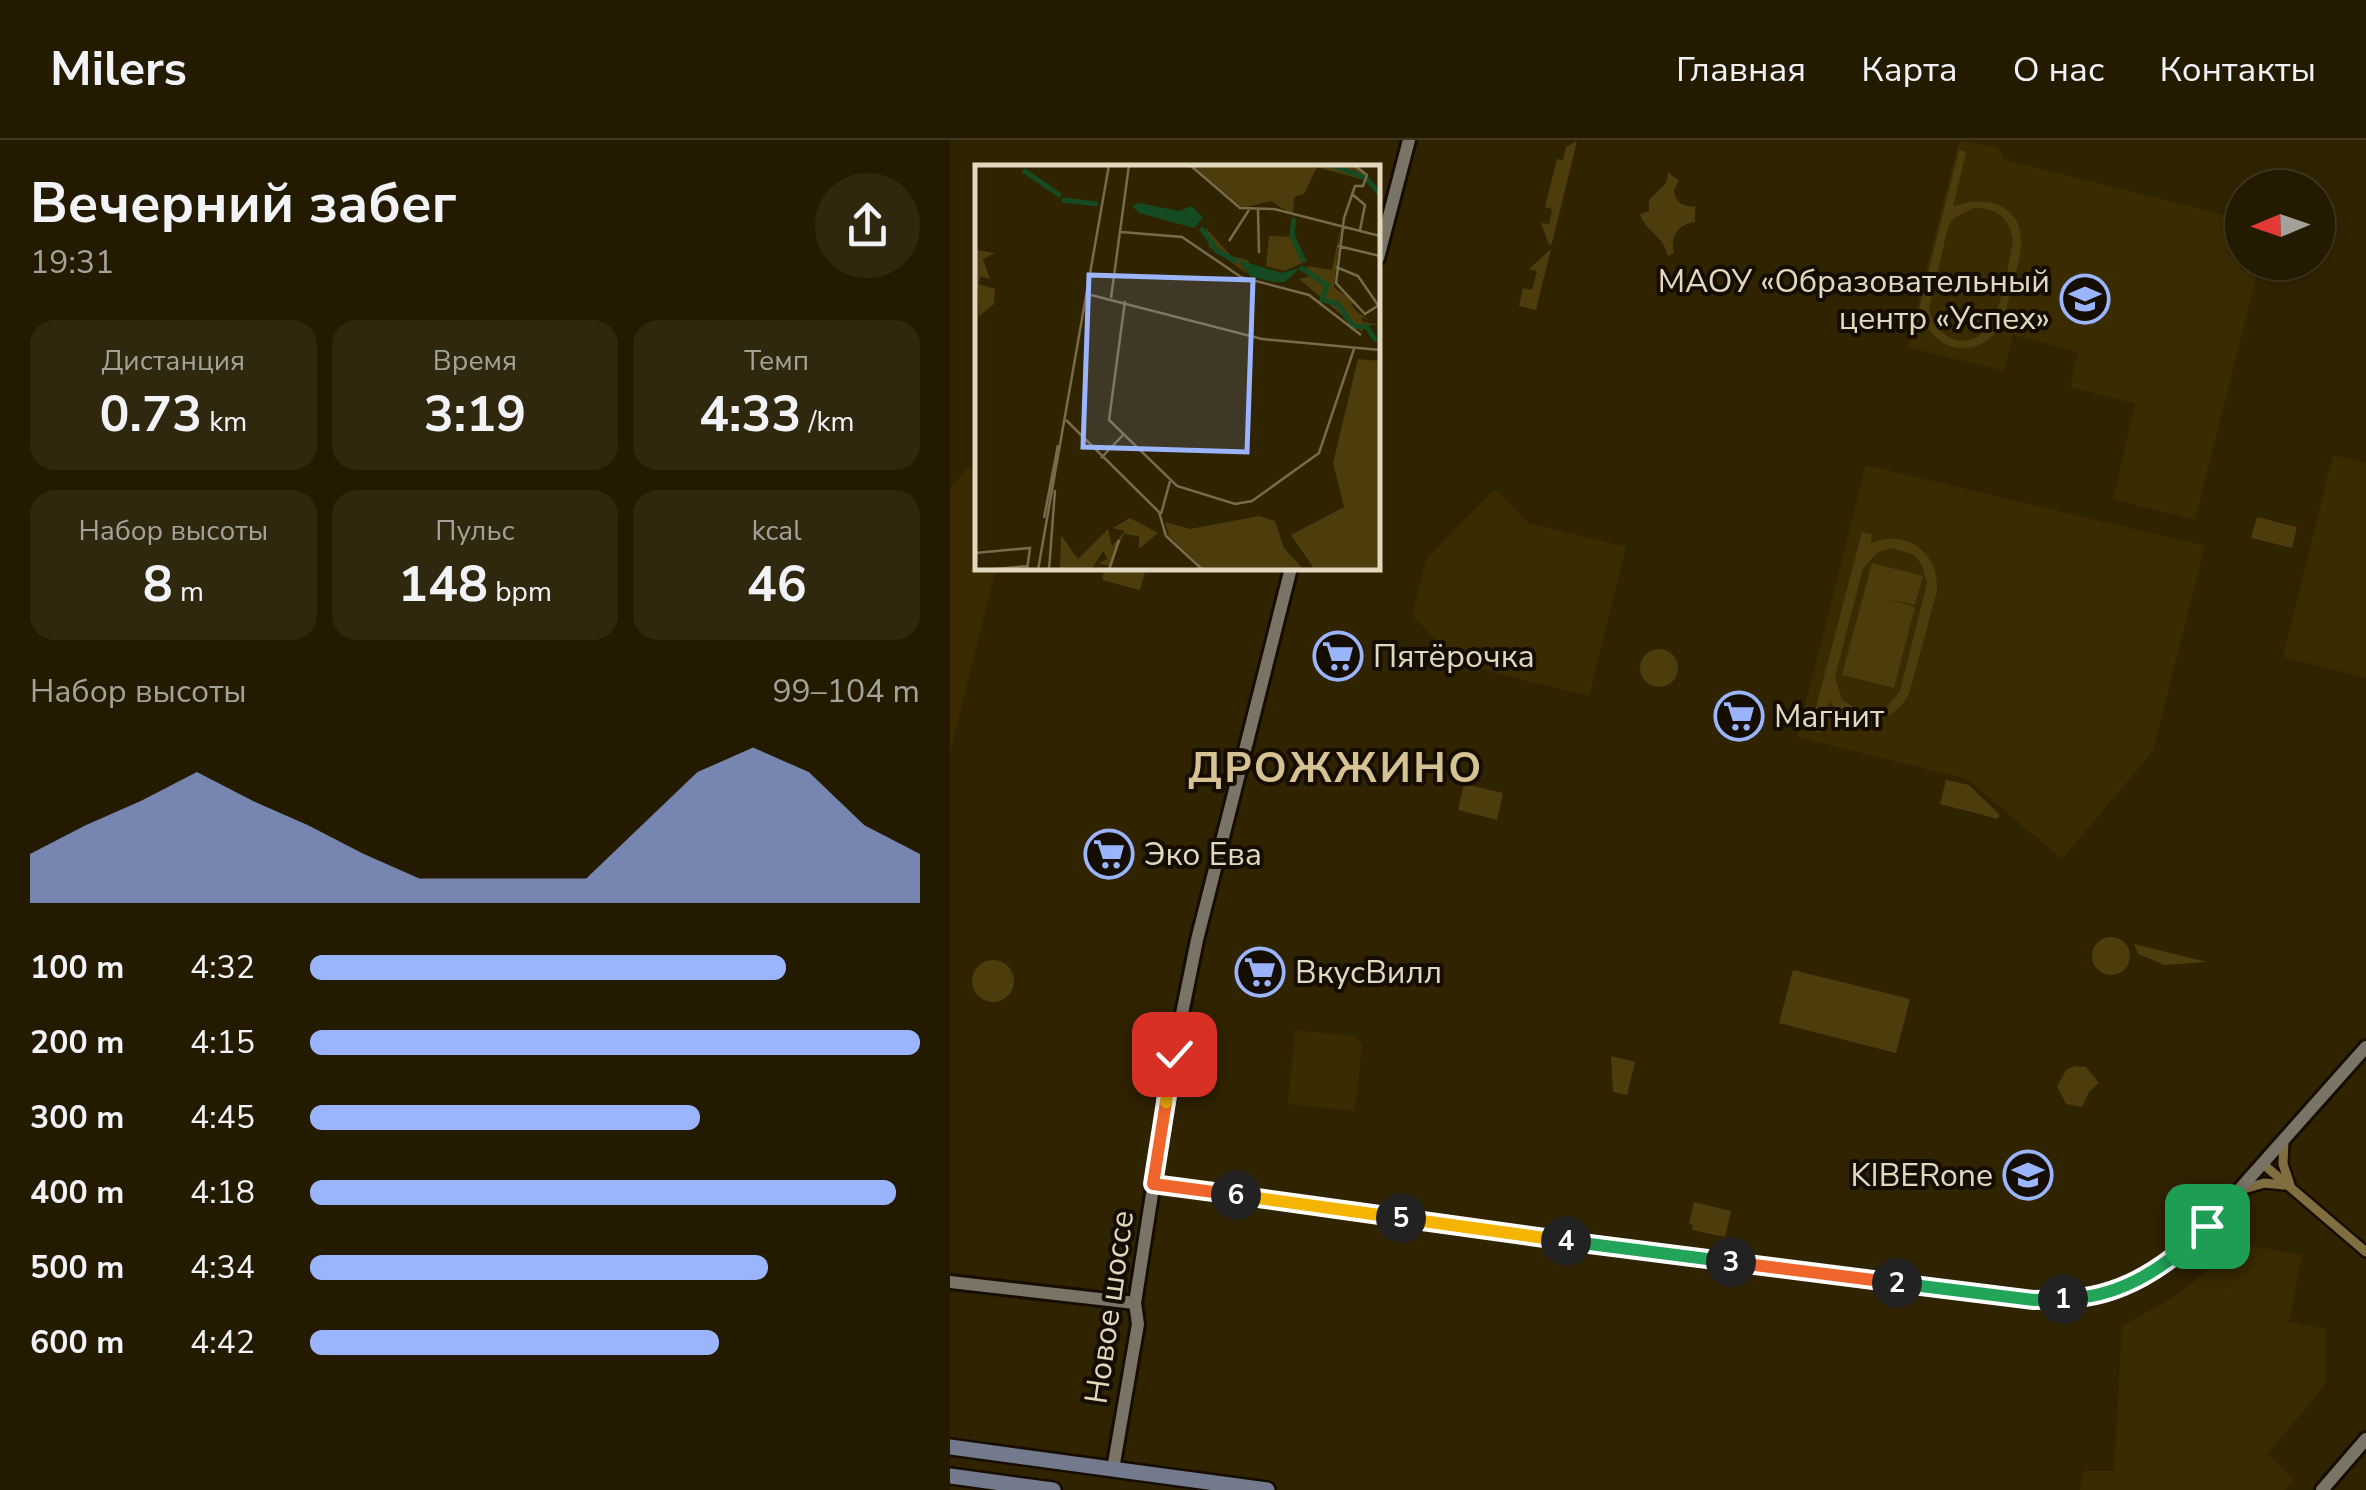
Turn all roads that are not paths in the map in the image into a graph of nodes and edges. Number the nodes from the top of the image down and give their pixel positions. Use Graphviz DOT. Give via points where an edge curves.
graph roads {
  1 [pos="1409,140"];
  2 [pos="1380,250"];
  3 [pos="1291,570"];
  4 [pos="2366,1047"];
  5 [pos="2284,1140"];
  6 [pos="2263,1164"];
  7 [pos="1153,1184"];
  8 [pos="2291,1187"];
  9 [pos="2238,1191"];
  10 [pos="2366,1252"];
  11 [pos="950,1282"];
  12 [pos="1136,1303"];
  13 [pos="2366,1439"];
  14 [pos="950,1447"];
  15 [pos="1114,1469"];
  16 [pos="950,1476"];
  17 [pos="1054,1490"];
  18 [pos="1267,1490"];
  19 [pos="2322,1490"];
  1 -- 2 [label="street"];
  3 -- 7 [label="street, Новое шоссе" via="1197,940"];
  4 -- 5 [label="street"];
  5 -- 6 [label="street"];
  5 -- 8 [label="street"];
  6 -- 8 [label="street"];
  6 -- 9 [label="street"];
  7 -- 9 [label="street" via="2034,1300 2072,1299 2136,1281 2184,1250"];
  7 -- 12 [label="street, Новое шоссе"];
  8 -- 9 [label="street" via="2264,1183"];
  8 -- 10 [label="street"];
  11 -- 12 [label="street"];
  12 -- 15 [label="street, Новое шоссе"];
  13 -- 19 [label="street"];
  14 -- 15 [label="main road"];
  15 -- 18 [label="main road"];
  16 -- 17 [label="main road"];
}
